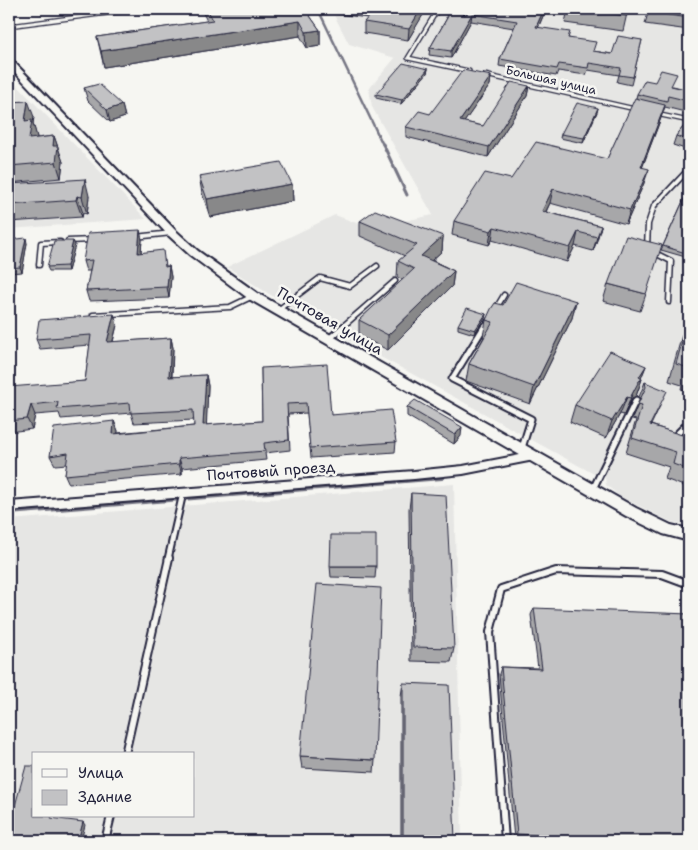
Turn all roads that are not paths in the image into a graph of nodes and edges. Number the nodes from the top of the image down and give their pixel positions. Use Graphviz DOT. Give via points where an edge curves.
graph roads {
  1 [pos="438,9"];
  2 [pos="469,9"];
  3 [pos="124,10"];
  4 [pos="464,19"];
  5 [pos="9,26"];
  6 [pos="9,62"];
  7 [pos="470,72"];
  8 [pos="479,74"];
  9 [pos="641,110"];
  10 [pos="651,112"];
  11 [pos="689,121"];
  12 [pos="689,169"];
  13 [pos="683,178"];
  14 [pos="689,180"];
  15 [pos="172,233"];
  16 [pos="126,238"];
  17 [pos="97,240"];
  18 [pos="39,265"];
  19 [pos="377,266"];
  20 [pos="395,281"];
  21 [pos="504,295"];
  22 [pos="254,296"];
  23 [pos="669,302"];
  24 [pos="278,310"];
  25 [pos="93,315"];
  26 [pos="329,339"];
  27 [pos="636,400"];
  28 [pos="689,422"];
  29 [pos="677,434"];
  30 [pos="522,448"];
  31 [pos="535,456"];
  32 [pos="592,489"];
  33 [pos="183,493"];
  34 [pos="9,508"];
  35 [pos="689,535"];
  36 [pos="689,584"];
  37 [pos="125,752"];
  38 [pos="111,818"];
  39 [pos="105,841"];
  40 [pos="505,841"];
  1 -- 7 [label="lane" via="408,58"];
  2 -- 4 [label="lane"];
  3 -- 5 [label="lane"];
  6 -- 15 [label="street, Почтовая улица"];
  8 -- 9 [label="lane, Большая улица"];
  10 -- 11 [label="lane"];
  12 -- 13 [label="lane"];
  13 -- 14 [label="lane"];
  13 -- 23 [label="lane" via="655,203 646,239 647,250 671,261"];
  15 -- 16 [label="lane"];
  15 -- 22 [label="street, Почтовая улица"];
  17 -- 18 [label="lane" via="41,243"];
  19 -- 24 [label="lane" via="350,286 320,278"];
  20 -- 26 [label="lane"];
  21 -- 30 [label="lane" via="452,379 531,419"];
  22 -- 24 [label="street, Почтовая улица"];
  22 -- 25 [label="lane" via="230,308"];
  24 -- 26 [label="street, Почтовая улица"];
  26 -- 30 [label="street, Почтовая улица"];
  27 -- 32 [label="lane"];
  28 -- 29 [label="lane"];
  30 -- 31 [label="street, Почтовая улица"];
  31 -- 32 [label="street, Почтовая улица"];
  31 -- 33 [label="street, Почтовый проезд" via="462,470"];
  32 -- 35 [label="street, Почтовая улица" via="653,523"];
  33 -- 34 [label="street, Почтовый проезд"];
  33 -- 37 [label="lane"];
  36 -- 40 [label="lane" via="662,574 556,571 501,589 490,632"];
  38 -- 39 [label="lane"];
}
